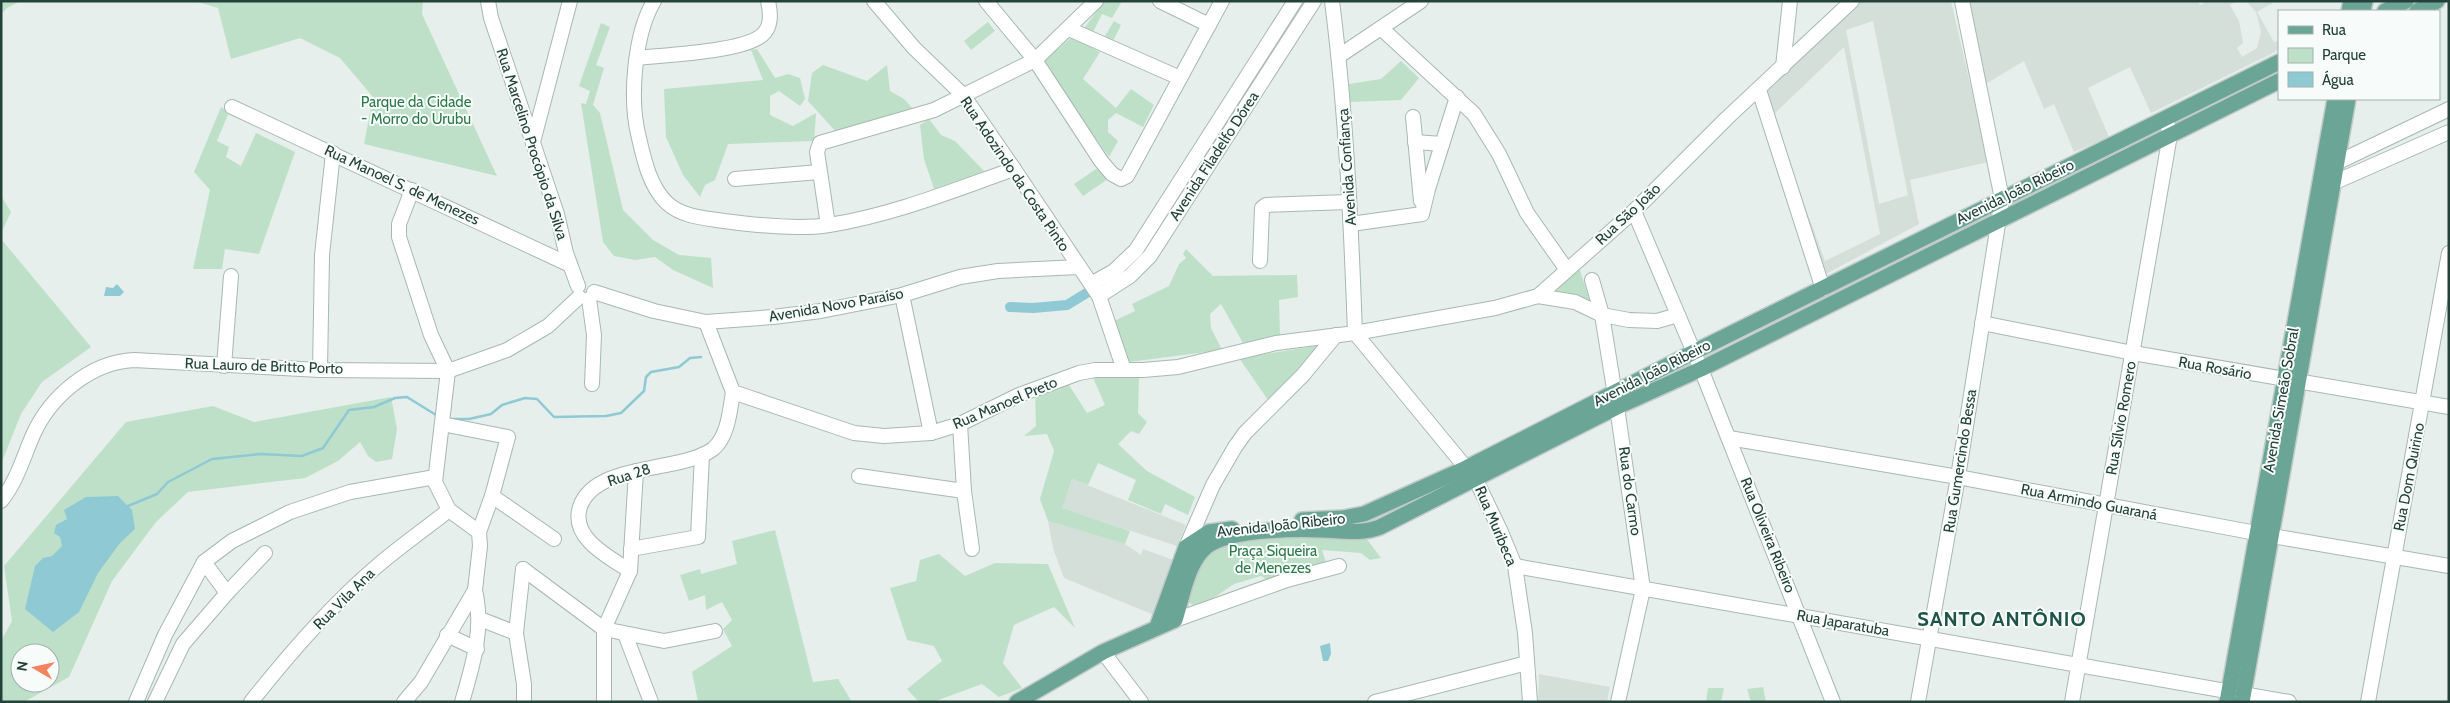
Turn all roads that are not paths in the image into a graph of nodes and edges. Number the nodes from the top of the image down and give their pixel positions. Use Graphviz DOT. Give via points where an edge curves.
graph roads {
  1 [pos="488,1"];
  2 [pos="570,1"];
  3 [pos="654,1"];
  4 [pos="768,1"];
  5 [pos="874,1"];
  6 [pos="986,1"];
  7 [pos="1096,1"];
  8 [pos="1160,1"];
  9 [pos="1222,1"];
  10 [pos="1295,1"];
  11 [pos="1314,1"];
  12 [pos="1332,1"];
  13 [pos="1421,1"];
  14 [pos="1790,1"];
  15 [pos="1852,1"];
  16 [pos="1962,1"];
  17 [pos="2406,1"];
  18 [pos="2437,1"];
  19 [pos="2387,10"];
  20 [pos="2419,10"];
  21 [pos="1209,24"];
  22 [pos="1069,29"];
  23 [pos="1382,29"];
  24 [pos="1339,56"];
  25 [pos="637,58"];
  26 [pos="1035,60"];
  27 [pos="2278,62"];
  28 [pos="1783,67"];
  29 [pos="1180,78"];
  30 [pos="2278,81"];
  31 [pos="1759,90"];
  32 [pos="963,95"];
  33 [pos="1457,97"];
  34 [pos="2335,100"];
  35 [pos="2348,100"];
  36 [pos="232,107"];
  37 [pos="2449,109"];
  38 [pos="1413,117"];
  39 [pos="2166,118"];
  40 [pos="2449,132"];
  41 [pos="2170,135"];
  42 [pos="533,142"];
  43 [pos="1415,142"];
  44 [pos="1442,144"];
  45 [pos="333,153"];
  46 [pos="2337,162"];
  47 [pos="1014,170"];
  48 [pos="2322,170"];
  49 [pos="820,172"];
  50 [pos="735,179"];
  51 [pos="2334,183"];
  52 [pos="412,190"];
  53 [pos="2318,190"];
  54 [pos="2002,199"];
  55 [pos="1348,202"];
  56 [pos="1634,211"];
  57 [pos="1422,214"];
  58 [pos="1999,220"];
  59 [pos="1351,224"];
  60 [pos="828,225"];
  61 [pos="2449,253"];
  62 [pos="1260,261"];
  63 [pos="570,265"];
  64 [pos="1079,267"];
  65 [pos="1567,270"];
  66 [pos="232,276"];
  67 [pos="1592,280"];
  68 [pos="1823,289"];
  69 [pos="1095,290"];
  70 [pos="585,293"];
  71 [pos="902,295"];
  72 [pos="1538,296"];
  73 [pos="1602,315"];
  74 [pos="1678,315"];
  75 [pos="706,322"];
  76 [pos="1982,322"];
  77 [pos="1356,333"];
  78 [pos="1336,335"];
  79 [pos="1694,352"];
  80 [pos="2132,353"];
  81 [pos="224,366"];
  82 [pos="1701,369"];
  83 [pos="320,370"];
  84 [pos="1124,370"];
  85 [pos="448,371"];
  86 [pos="2292,381"];
  87 [pos="592,384"];
  88 [pos="733,392"];
  89 [pos="1615,400"];
  90 [pos="2423,402"];
  91 [pos="2449,407"];
  92 [pos="442,424"];
  93 [pos="960,424"];
  94 [pos="931,433"];
  95 [pos="1729,438"];
  96 [pos="702,455"];
  97 [pos="1466,468"];
  98 [pos="636,471"];
  99 [pos="859,476"];
  100 [pos="435,477"];
  101 [pos="1958,477"];
  102 [pos="1476,480"];
  103 [pos="964,491"];
  104 [pos="492,496"];
  105 [pos="1,501"];
  106 [pos="2106,506"];
  107 [pos="449,510"];
  108 [pos="479,532"];
  109 [pos="2265,535"];
  110 [pos="554,539"];
  111 [pos="972,548"];
  112 [pos="1186,548"];
  113 [pos="631,549"];
  114 [pos="265,553"];
  115 [pos="2394,557"];
  116 [pos="204,562"];
  117 [pos="1339,566"];
  118 [pos="1515,566"];
  119 [pos="2449,566"];
  120 [pos="630,571"];
  121 [pos="1643,589"];
  122 [pos="475,590"];
  123 [pos="227,592"];
  124 [pos="1800,615"];
  125 [pos="480,619"];
  126 [pos="1174,620"];
  127 [pos="1157,627"];
  128 [pos="604,629"];
  129 [pos="715,631"];
  130 [pos="516,633"];
  131 [pos="625,634"];
  132 [pos="447,635"];
  133 [pos="1930,638"];
  134 [pos="477,649"];
  135 [pos="1103,652"];
  136 [pos="1528,663"];
  137 [pos="2079,665"];
  138 [pos="2235,698"];
  139 [pos="411,700"];
  140 [pos="136,702"];
  141 [pos="155,702"];
  142 [pos="251,702"];
  143 [pos="462,702"];
  144 [pos="524,702"];
  145 [pos="604,702"];
  146 [pos="651,702"];
  147 [pos="1017,702"];
  148 [pos="1141,702"];
  149 [pos="1375,702"];
  150 [pos="1530,702"];
  151 [pos="1618,702"];
  152 [pos="1833,702"];
  153 [pos="1918,702"];
  154 [pos="2072,702"];
  155 [pos="2289,702"];
  156 [pos="2368,702"];
  1 -- 42 [label="street, Rua Marcelino Procópio da Silva" via="499,44"];
  2 -- 42 [label="street"];
  3 -- 25 [label="street"];
  4 -- 25 [label="street" via="769,25 764,34 753,40 726,49"];
  5 -- 32 [label="street, Rua Adozindo da Costa Pinto" via="914,48"];
  6 -- 26 [label="street"];
  7 -- 22 [label="street"];
  8 -- 21 [label="street"];
  9 -- 21 [label="street"];
  10 -- 69 [label="street, Avenida Filadelfo Dórea" via="1136,250"];
  11 -- 69 [label="street, Avenida Filadelfo Dórea" via="1150,256 1130,276"];
  12 -- 24 [label="street, Avenida Confiança"];
  13 -- 23 [label="street"];
  14 -- 28 [label="street"];
  15 -- 28 [label="street, Rua São João"];
  16 -- 54 [label="street, Rua Gumercindo Bessa"];
  17 -- 19 [label="main road"];
  18 -- 20 [label="main road"];
  21 -- 29 [label="street"];
  22 -- 26 [label="street"];
  22 -- 29 [label="street"];
  23 -- 24 [label="street"];
  23 -- 33 [label="street"];
  24 -- 55 [label="street, Avenida Confiança"];
  25 -- 60 [label="street" via="633,86 638,135 650,176 668,204 692,215 736,222"];
  26 -- 29 [label="street" via="1101,161 1115,177 1124,179"];
  26 -- 32 [label="street"];
  27 -- 39 [label="main road, Avenida João Ribeiro"];
  28 -- 31 [label="street, Rua São João"];
  30 -- 41 [label="main road, Avenida João Ribeiro"];
  31 -- 56 [label="street, Rua São João"];
  31 -- 68 [label="street"];
  32 -- 47 [label="street, Rua Adozindo da Costa Pinto"];
  32 -- 49 [label="street" via="922,114 824,140 817,149"];
  33 -- 44 [label="street"];
  33 -- 65 [label="street" via="1486,130 1520,201"];
  34 -- 48 [label="main road, Avenida Simeão Sobral"];
  35 -- 46 [label="main road, Avenida Simeão Sobral"];
  36 -- 45 [label="street, Rua Manoel S. de Menezes"];
  37 -- 46 [label="street"];
  38 -- 43 [label="street"];
  39 -- 41 [label="street"];
  39 -- 54 [label="main road, Avenida João Ribeiro"];
  40 -- 51 [label="street"];
  41 -- 58 [label="main road, Avenida João Ribeiro"];
  41 -- 80 [label="street, Rua Sílvio Romero"];
  42 -- 63 [label="street, Rua Marcelino Procópio da Silva"];
  43 -- 44 [label="street"];
  43 -- 57 [label="street"];
  44 -- 57 [label="street"];
  45 -- 52 [label="street, Rua Manoel S. de Menezes"];
  45 -- 83 [label="street" via="322,255"];
  46 -- 48 [label="street"];
  46 -- 51 [label="main road, Avenida Simeão Sobral"];
  47 -- 60 [label="street" via="912,205"];
  47 -- 64 [label="street, Rua Adozindo da Costa Pinto"];
  48 -- 53 [label="main road, Avenida Simeão Sobral"];
  49 -- 50 [label="street"];
  49 -- 60 [label="street"];
  51 -- 53 [label="street"];
  51 -- 86 [label="main road, Avenida Simeão Sobral"];
  52 -- 63 [label="street, Rua Manoel S. de Menezes"];
  52 -- 85 [label="street" via="399,224 399,237 431,335"];
  53 -- 86 [label="main road, Avenida Simeão Sobral"];
  54 -- 58 [label="street, Rua Gumercindo Bessa"];
  54 -- 68 [label="main road, Avenida João Ribeiro"];
  55 -- 59 [label="street, Avenida Confiança"];
  55 -- 62 [label="street" via="1266,205 1262,208"];
  56 -- 65 [label="street, Rua São João"];
  56 -- 74 [label="street"];
  57 -- 59 [label="street"];
  58 -- 76 [label="street, Rua Gumercindo Bessa"];
  58 -- 82 [label="main road, Avenida João Ribeiro"];
  59 -- 77 [label="street, Avenida Confiança"];
  61 -- 90 [label="street, Rua Dom Quirino"];
  63 -- 70 [label="street, Rua Marcelino Procópio da Silva"];
  64 -- 69 [label="street, Rua Adozindo da Costa Pinto"];
  64 -- 71 [label="street, Avenida Novo Paraíso" via="998,271"];
  65 -- 72 [label="street, Rua São João"];
  66 -- 81 [label="street"];
  67 -- 73 [label="street, Rua do Carmo"];
  68 -- 79 [label="main road, Avenida João Ribeiro"];
  69 -- 84 [label="street, Rua Adozindo da Costa Pinto"];
  70 -- 75 [label="street, Avenida Novo Paraíso"];
  70 -- 85 [label="street, Rua Lauro de Britto Porto" via="548,326 507,350"];
  70 -- 87 [label="street, Rua Marcelino Procópio da Silva" via="594,335"];
  71 -- 75 [label="street, Avenida Novo Paraíso" via="802,314"];
  71 -- 94 [label="street"];
  72 -- 73 [label="street" via="1575,302"];
  72 -- 77 [label="street, Rua São João" via="1495,308"];
  73 -- 74 [label="street" via="1653,322"];
  73 -- 89 [label="street, Rua do Carmo"];
  74 -- 79 [label="street"];
  75 -- 88 [label="street"];
  76 -- 80 [label="street, Rua Rosário"];
  76 -- 101 [label="street, Rua Gumercindo Bessa"];
  77 -- 78 [label="street, Rua Manoel Preto"];
  77 -- 97 [label="street, Rua Muribeca"];
  78 -- 84 [label="street, Rua Manoel Preto" via="1276,343 1173,368"];
  78 -- 112 [label="street" via="1235,447 1213,485"];
  79 -- 82 [label="street, Rua Oliveira Ribeiro"];
  79 -- 89 [label="main road, Avenida João Ribeiro"];
  80 -- 86 [label="street, Rua Rosário"];
  80 -- 106 [label="street, Rua Sílvio Romero"];
  81 -- 83 [label="street, Rua Lauro de Britto Porto"];
  81 -- 105 [label="street, Rua Lauro de Britto Porto" via="123,361 87,375 54,402 40,420 14,484"];
  82 -- 89 [label="main road, Avenida João Ribeiro"];
  82 -- 95 [label="street, Rua Oliveira Ribeiro"];
  83 -- 85 [label="street, Rua Lauro de Britto Porto"];
  84 -- 93 [label="street, Rua Manoel Preto" via="1095,370 1052,382"];
  85 -- 92 [label="street"];
  86 -- 90 [label="street, Rua Rosário"];
  86 -- 109 [label="main road, Avenida Simeão Sobral"];
  88 -- 94 [label="street, Rua Manoel Preto" via="854,433 884,436"];
  88 -- 96 [label="street, Rua 28" via="724,432 715,447"];
  89 -- 97 [label="main road, Avenida João Ribeiro"];
  89 -- 102 [label="main road, Avenida João Ribeiro"];
  89 -- 121 [label="street, Rua do Carmo"];
  90 -- 91 [label="street, Rua Rosário"];
  90 -- 115 [label="street, Rua Dom Quirino"];
  92 -- 100 [label="street"];
  92 -- 104 [label="street" via="508,437"];
  93 -- 94 [label="street, Rua Manoel Preto"];
  93 -- 103 [label="street"];
  95 -- 101 [label="street, Rua Armindo Guaraná"];
  95 -- 124 [label="street, Rua Oliveira Ribeiro"];
  96 -- 98 [label="street, Rua 28"];
  96 -- 113 [label="street" via="698,537"];
  97 -- 102 [label="street, Rua Muribeca"];
  97 -- 112 [label="main road, Avenida João Ribeiro" via="1364,514 1218,530 1205,534"];
  98 -- 113 [label="street"];
  98 -- 120 [label="street, Rua 28" via="593,488 579,510 579,526 584,534 598,549"];
  99 -- 103 [label="street"];
  100 -- 107 [label="street"];
  100 -- 116 [label="street" via="350,492 290,512 232,541"];
  101 -- 106 [label="street, Rua Armindo Guaraná"];
  101 -- 133 [label="street, Rua Gumercindo Bessa"];
  102 -- 118 [label="street, Rua Muribeca"];
  102 -- 126 [label="main road, Avenida João Ribeiro" via="1367,531 1285,530 1232,536 1212,543 1201,552 1190,572"];
  103 -- 111 [label="street"];
  104 -- 108 [label="street"];
  104 -- 110 [label="street"];
  106 -- 109 [label="street, Rua Armindo Guaraná"];
  106 -- 137 [label="street, Rua Sílvio Romero"];
  107 -- 108 [label="street"];
  107 -- 142 [label="street, Rua Vila Ana" via="376,567 346,595 280,665"];
  108 -- 122 [label="street"];
  109 -- 115 [label="street, Rua Armindo Guaraná"];
  109 -- 138 [label="main road, Avenida Simeão Sobral"];
  112 -- 127 [label="main road"];
  113 -- 120 [label="street"];
  114 -- 123 [label="street"];
  115 -- 119 [label="street, Rua Armindo Guaraná"];
  115 -- 156 [label="street, Rua Dom Quirino"];
  116 -- 123 [label="street"];
  116 -- 140 [label="street" via="165,635"];
  117 -- 126 [label="street" via="1287,580"];
  118 -- 121 [label="street, Rua Japaratuba"];
  118 -- 136 [label="street, Rua Muribeca"];
  120 -- 128 [label="street"];
  121 -- 124 [label="street, Rua Japaratuba"];
  121 -- 151 [label="street, Rua do Carmo"];
  122 -- 125 [label="street"];
  122 -- 132 [label="street"];
  123 -- 141 [label="street" via="183,644"];
  124 -- 133 [label="street, Rua Japaratuba"];
  124 -- 152 [label="street, Rua Oliveira Ribeiro"];
  125 -- 130 [label="street"];
  125 -- 134 [label="street"];
  126 -- 127 [label="main road"];
  127 -- 135 [label="main road"];
  128 -- 130 [label="street" via="523,569"];
  128 -- 131 [label="street"];
  128 -- 145 [label="street"];
  129 -- 131 [label="street" via="664,641"];
  130 -- 144 [label="street"];
  131 -- 146 [label="street"];
  132 -- 134 [label="street"];
  132 -- 139 [label="street"];
  133 -- 137 [label="street, Rua Japaratuba"];
  133 -- 153 [label="street, Rua Gumercindo Bessa"];
  134 -- 143 [label="street"];
  135 -- 147 [label="main road"];
  135 -- 148 [label="street"];
  136 -- 149 [label="street"];
  136 -- 150 [label="street, Rua Muribeca"];
  137 -- 138 [label="street, Rua Japaratuba"];
  137 -- 154 [label="street, Rua Sílvio Romero"];
  138 -- 155 [label="street, Rua Japaratuba"];
}
